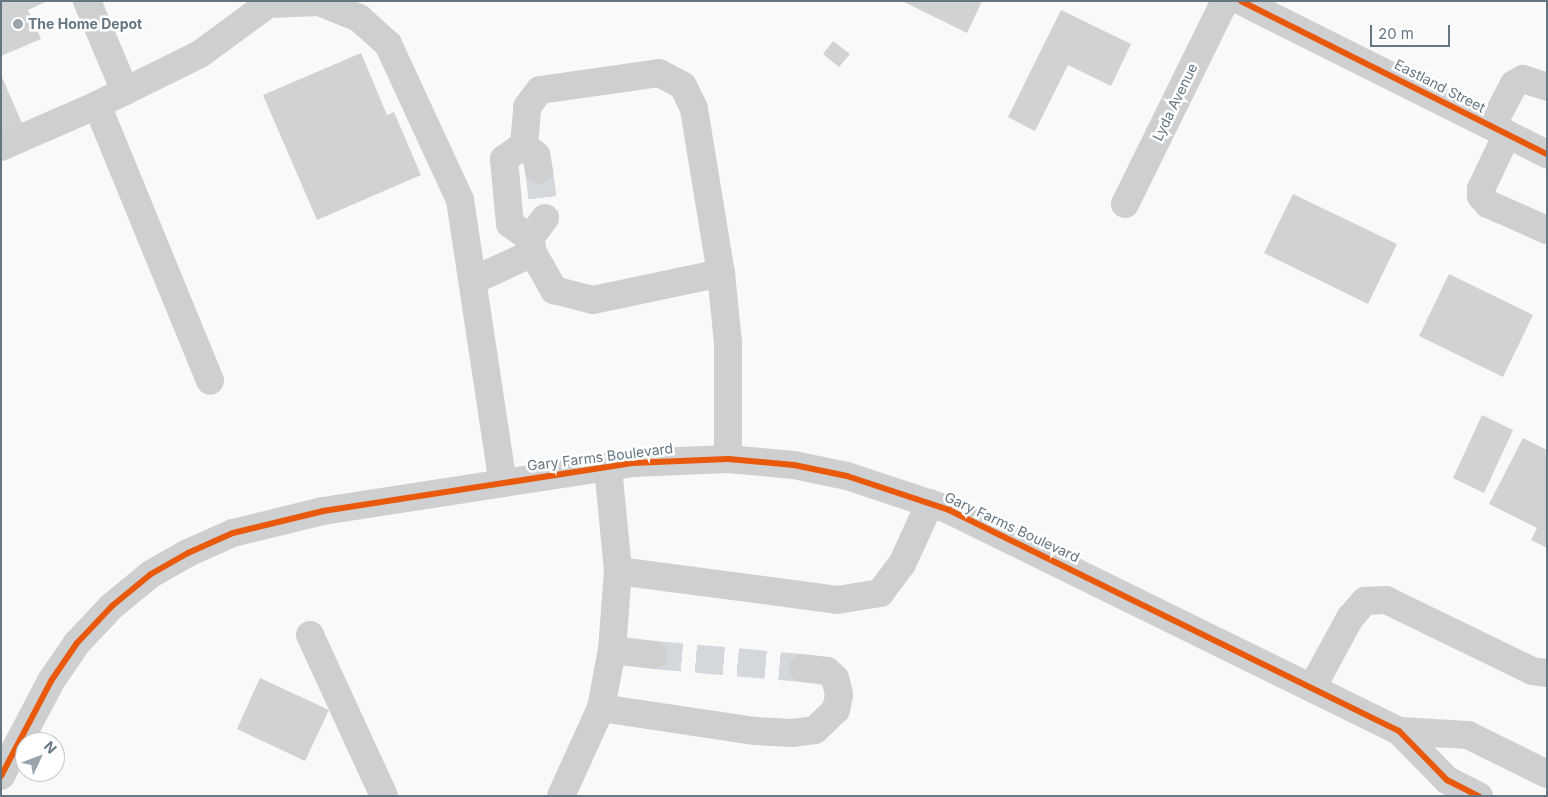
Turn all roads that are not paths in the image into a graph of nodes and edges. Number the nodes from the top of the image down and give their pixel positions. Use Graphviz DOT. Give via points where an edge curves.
graph roads {
  1 [pos="86,1"];
  2 [pos="1225,1"];
  3 [pos="1242,1"];
  4 [pos="1547,87"];
  5 [pos="126,91"];
  6 [pos="97,105"];
  7 [pos="1500,130"];
  8 [pos="524,145"];
  9 [pos="1,147"];
  10 [pos="1547,154"];
  11 [pos="538,170"];
  12 [pos="1125,204"];
  13 [pos="1547,230"];
  14 [pos="536,236"];
  15 [pos="721,273"];
  16 [pos="474,280"];
  17 [pos="210,381"];
  18 [pos="728,459"];
  19 [pos="608,467"];
  20 [pos="503,483"];
  21 [pos="930,503"];
  22 [pos="618,571"];
  23 [pos="310,635"];
  24 [pos="612,650"];
  25 [pos="654,655"];
  26 [pos="804,668"];
  27 [pos="1547,673"];
  28 [pos="1312,688"];
  29 [pos="601,708"];
  30 [pos="1398,731"];
  31 [pos="1547,774"];
  32 [pos="1,776"];
  33 [pos="384,796"];
  34 [pos="561,796"];
  35 [pos="1479,796"];
  1 -- 5 [label="street"];
  2 -- 12 [label="street, Lyda Avenue"];
  3 -- 7 [label="street, Eastland Street"];
  4 -- 7 [label="street" via="1523,79 1514,84"];
  5 -- 6 [label="street"];
  5 -- 16 [label="street" via="200,54 268,4 319,2 359,18 388,44 460,200"];
  6 -- 9 [label="street"];
  6 -- 17 [label="street"];
  7 -- 10 [label="street, Eastland Street"];
  7 -- 13 [label="street" via="1481,196 1488,204"];
  8 -- 11 [label="street" via="536,156"];
  8 -- 14 [label="street" via="504,159 510,224"];
  8 -- 15 [label="street" via="527,107 540,90 659,73 683,86 694,109"];
  14 -- 15 [label="street" via="554,290 593,300"];
  14 -- 16 [label="street"];
  15 -- 18 [label="street" via="728,344"];
  16 -- 20 [label="street"];
  18 -- 19 [label="street, Gary Farms Boulevard" via="686,459"];
  18 -- 21 [label="street, Gary Farms Boulevard" via="794,465 848,476"];
  19 -- 20 [label="street, Gary Farms Boulevard"];
  19 -- 22 [label="street"];
  20 -- 32 [label="street, Gary Farms Boulevard" via="280,519 188,552 151,574 112,606 77,643 51,681"];
  21 -- 22 [label="street" via="902,564 880,593 837,600"];
  21 -- 28 [label="street, Gary Farms Boulevard" via="991,529"];
  22 -- 24 [label="street"];
  23 -- 33 [label="street"];
  24 -- 25 [label="street"];
  24 -- 29 [label="street"];
  26 -- 29 [label="street" via="827,671 835,678 839,694 836,710 815,730 792,733 755,731"];
  27 -- 28 [label="street" via="1532,672 1386,600 1365,601 1350,618"];
  28 -- 30 [label="street, Gary Farms Boulevard"];
  29 -- 34 [label="street"];
  30 -- 31 [label="street, Gary Farms Boulevard" via="1468,735"];
  30 -- 35 [label="street, Gary Farms Boulevard" via="1447,780"];
}
